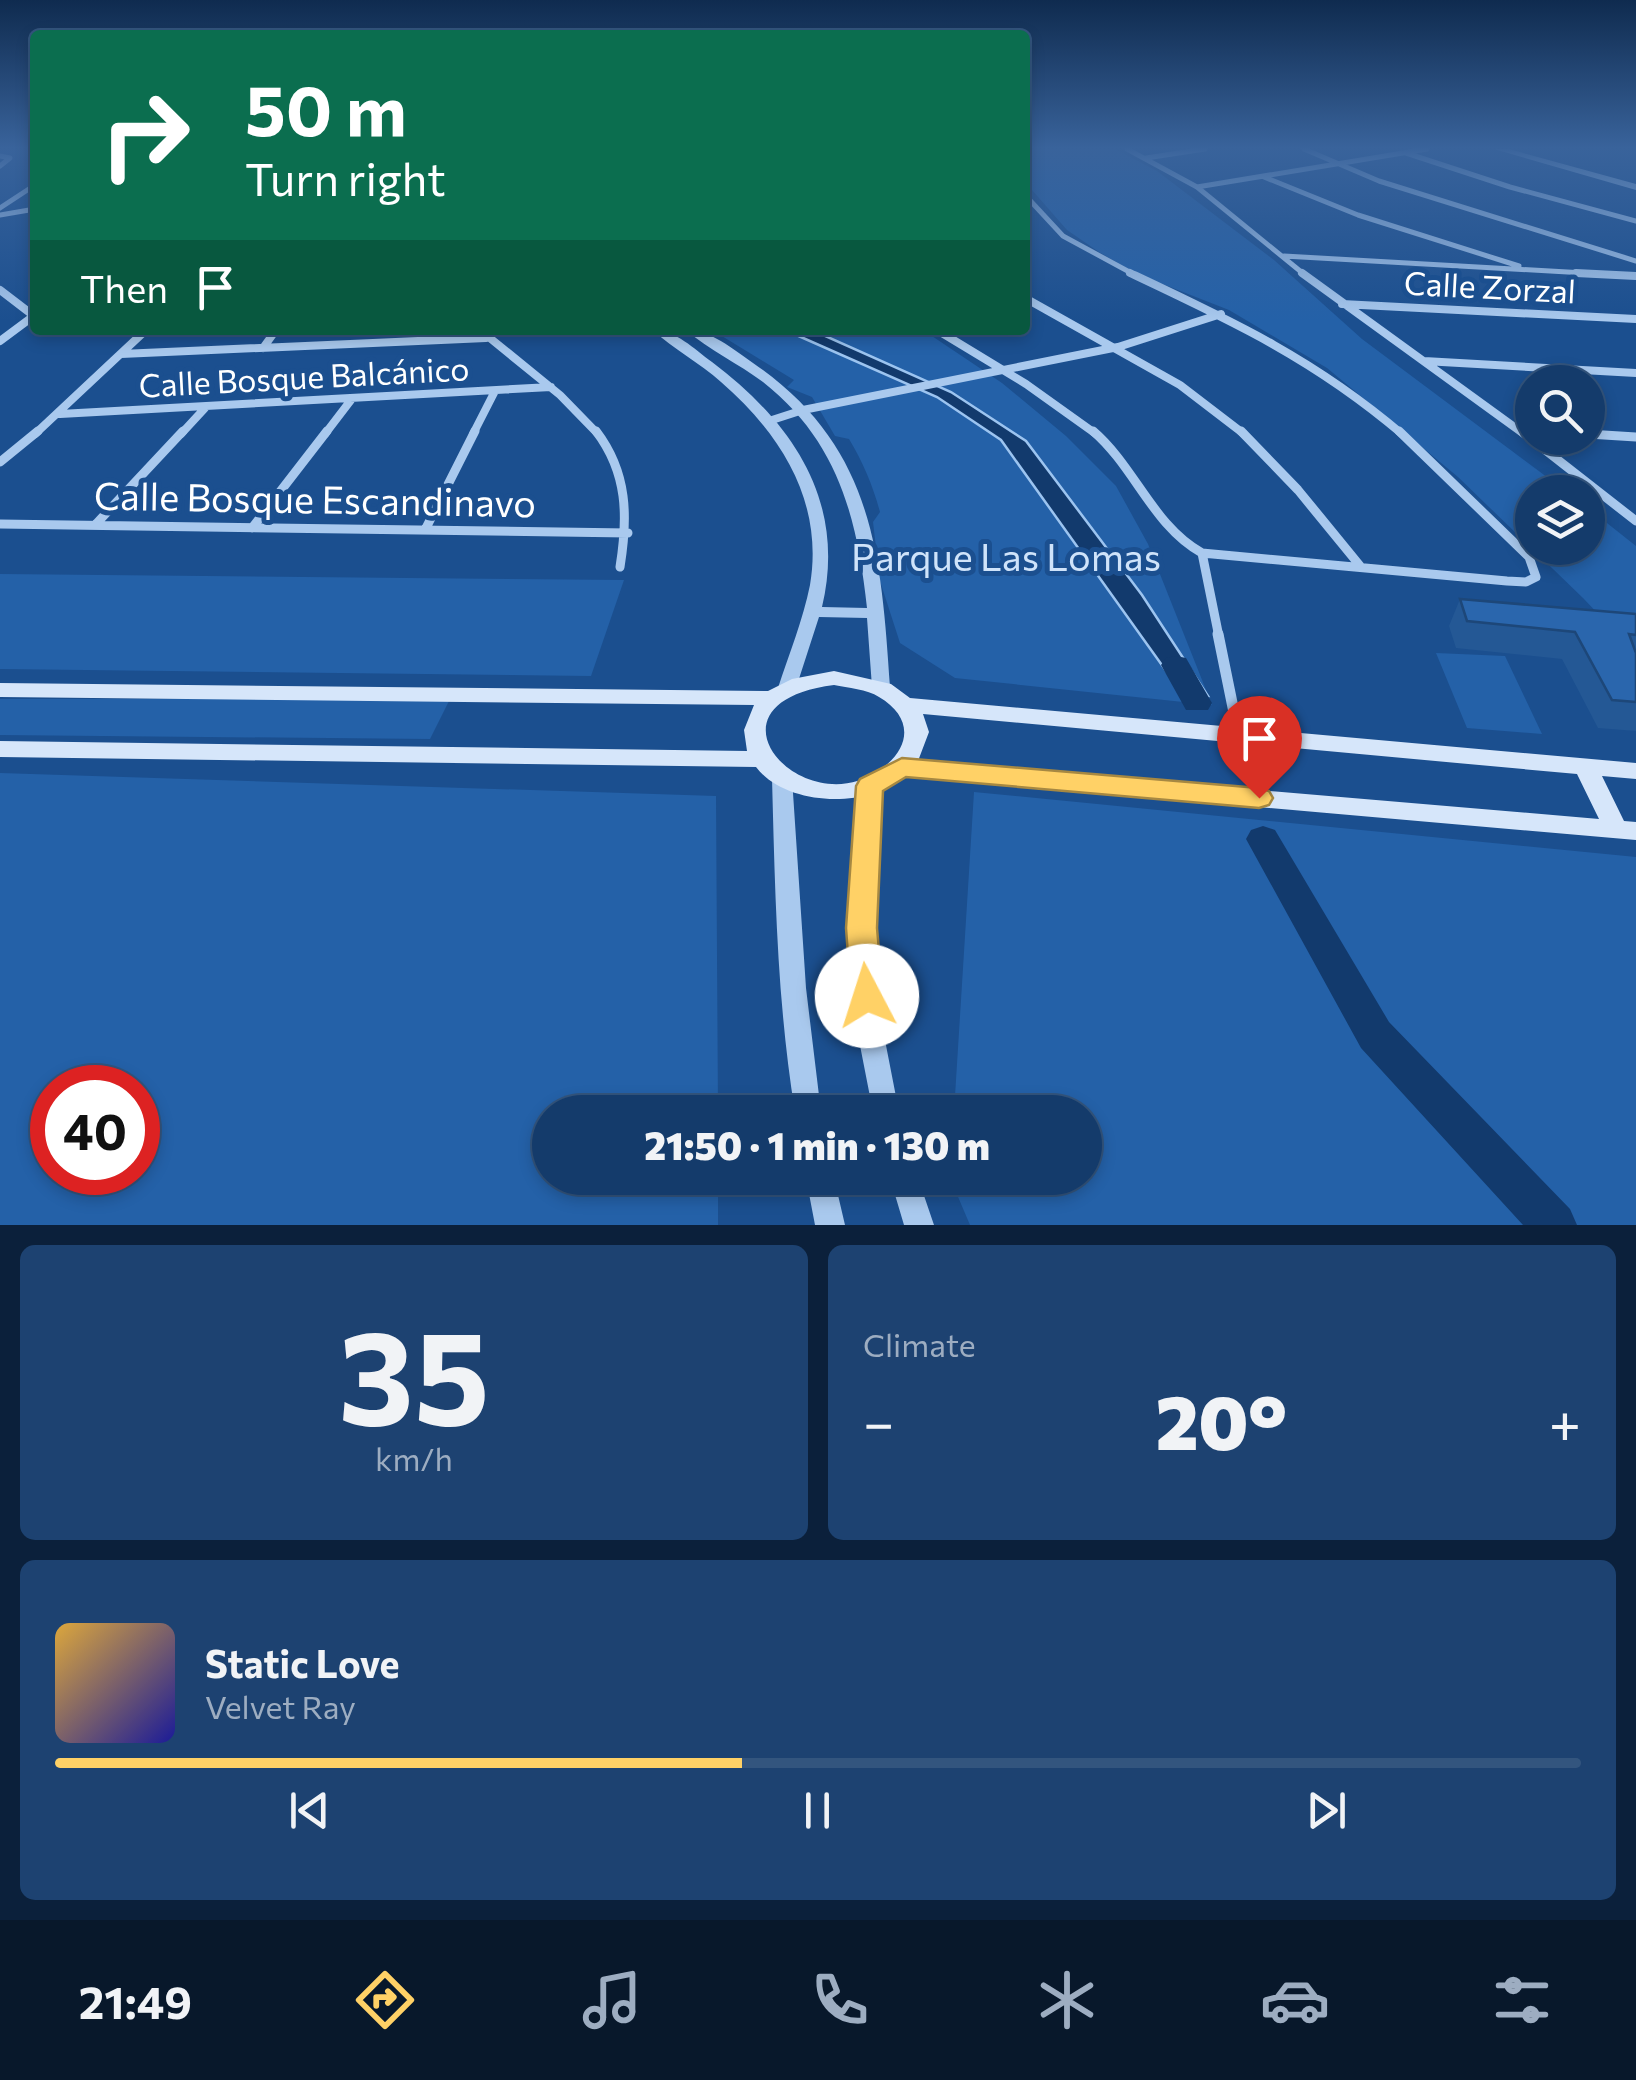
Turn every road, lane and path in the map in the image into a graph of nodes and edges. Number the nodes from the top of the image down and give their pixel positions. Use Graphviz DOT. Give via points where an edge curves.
graph roads {
  1 [pos="1222,206"];
  2 [pos="1336,206"];
  3 [pos="1455,206"];
  4 [pos="1581,206"];
  5 [pos="1038,208"];
  6 [pos="30,209"];
  7 [pos="1030,209"];
  8 [pos="0,212"];
  9 [pos="1636,221"];
  10 [pos="1284,256"];
  11 [pos="1636,261"];
  12 [pos="1539,272"];
  13 [pos="1636,276"];
  14 [pos="0,290"];
  15 [pos="1030,301"];
  16 [pos="1341,304"];
  17 [pos="30,313"];
  18 [pos="1221,314"];
  19 [pos="30,319"];
  20 [pos="1636,319"];
  21 [pos="141,335"];
  22 [pos="272,335"];
  23 [pos="467,335"];
  24 [pos="484,335"];
  25 [pos="666,335"];
  26 [pos="699,335"];
  27 [pos="946,335"];
  28 [pos="0,341"];
  29 [pos="1118,346"];
  30 [pos="263,348"];
  31 [pos="121,354"];
  32 [pos="1423,361"];
  33 [pos="1003,372"];
  34 [pos="1636,374"];
  35 [pos="551,387"];
  36 [pos="496,391"];
  37 [pos="351,400"];
  38 [pos="205,408"];
  39 [pos="802,410"];
  40 [pos="60,414"];
  41 [pos="772,420"];
  42 [pos="1515,426"];
  43 [pos="1605,435"];
  44 [pos="1636,437"];
  45 [pos="1553,455"];
  46 [pos="0,462"];
  47 [pos="1633,516"];
  48 [pos="0,524"];
  49 [pos="96,524"];
  50 [pos="252,528"];
  51 [pos="424,530"];
  52 [pos="628,533"];
  53 [pos="1202,553"];
  54 [pos="620,567"];
  55 [pos="1362,568"];
  56 [pos="811,612"];
  57 [pos="876,612"];
  58 [pos="881,687"];
  59 [pos="0,690"];
  60 [pos="780,693"];
  61 [pos="908,704"];
  62 [pos="1238,732"];
  63 [pos="0,749"];
  64 [pos="760,759"];
  65 [pos="1585,766"];
  66 [pos="902,768"];
  67 [pos="1636,771"];
  68 [pos="782,778"];
  69 [pos="870,786"];
  70 [pos="1626,830"];
  71 [pos="805,1095"];
  72 [pos="883,1095"];
  73 [pos="824,1195"];
  74 [pos="909,1195"];
  75 [pos="830,1225"];
  76 [pos="919,1225"];
  1 -- 10 [label="street"];
  2 -- 12 [label="street"];
  3 -- 11 [label="street"];
  4 -- 9 [label="street"];
  5 -- 7 [label="street"];
  5 -- 18 [label="street" via="1082,249"];
  6 -- 8 [label="street"];
  10 -- 12 [label="street"];
  10 -- 16 [label="street"];
  12 -- 13 [label="street"];
  14 -- 17 [label="street"];
  15 -- 29 [label="street"];
  16 -- 20 [label="street, Calle Zorzal"];
  16 -- 32 [label="street"];
  18 -- 29 [label="street"];
  18 -- 55 [label="street" via="1318,368 1418,448 1528,556 1536,577 1526,582"];
  19 -- 28 [label="street"];
  21 -- 31 [label="street"];
  22 -- 30 [label="street"];
  23 -- 30 [label="street"];
  24 -- 35 [label="street"];
  25 -- 41 [label="street"];
  26 -- 39 [label="street"];
  27 -- 33 [label="street"];
  29 -- 33 [label="street"];
  29 -- 55 [label="street" via="1259,447"];
  30 -- 31 [label="street"];
  31 -- 40 [label="street"];
  32 -- 34 [label="street"];
  32 -- 42 [label="street"];
  33 -- 39 [label="street"];
  33 -- 53 [label="street" via="1111,447 1176,539"];
  35 -- 36 [label="street, Calle Bosque Balcánico"];
  35 -- 52 [label="street" via="610,448 628,497"];
  36 -- 37 [label="street, Calle Bosque Balcánico"];
  36 -- 51 [label="street"];
  37 -- 38 [label="street, Calle Bosque Balcánico"];
  37 -- 50 [label="street"];
  38 -- 40 [label="street, Calle Bosque Balcánico"];
  38 -- 49 [label="street"];
  39 -- 41 [label="street"];
  39 -- 57 [label="street" via="829,443 858,504"];
  40 -- 46 [label="street"];
  41 -- 56 [label="street" via="809,483 817,518 821,549"];
  43 -- 44 [label="street"];
  45 -- 47 [label="street"];
  48 -- 49 [label="street, Calle Bosque Escandinavo"];
  49 -- 50 [label="street, Calle Bosque Escandinavo"];
  50 -- 51 [label="street, Calle Bosque Escandinavo"];
  51 -- 52 [label="street, Calle Bosque Escandinavo"];
  52 -- 54 [label="street"];
  53 -- 55 [label="street"];
  53 -- 62 [label="street"];
  56 -- 57 [label="street"];
  56 -- 60 [label="street"];
  57 -- 58 [label="street"];
  58 -- 60 [label="main road" via="834,678"];
  58 -- 61 [label="main road"];
  59 -- 60 [label="main road"];
  60 -- 64 [label="main road" via="754,724"];
  61 -- 62 [label="main road"];
  61 -- 66 [label="main road" via="918,744"];
  62 -- 65 [label="main road"];
  63 -- 64 [label="main road"];
  64 -- 68 [label="main road"];
  65 -- 67 [label="main road"];
  65 -- 70 [label="main road"];
  66 -- 69 [label="main road"];
  66 -- 70 [label="main road"];
  68 -- 69 [label="main road" via="840,791"];
  68 -- 71 [label="street" via="788,930"];
  69 -- 72 [label="street" via="861,928"];
  73 -- 75 [label="street"];
  74 -- 76 [label="street"];
}
